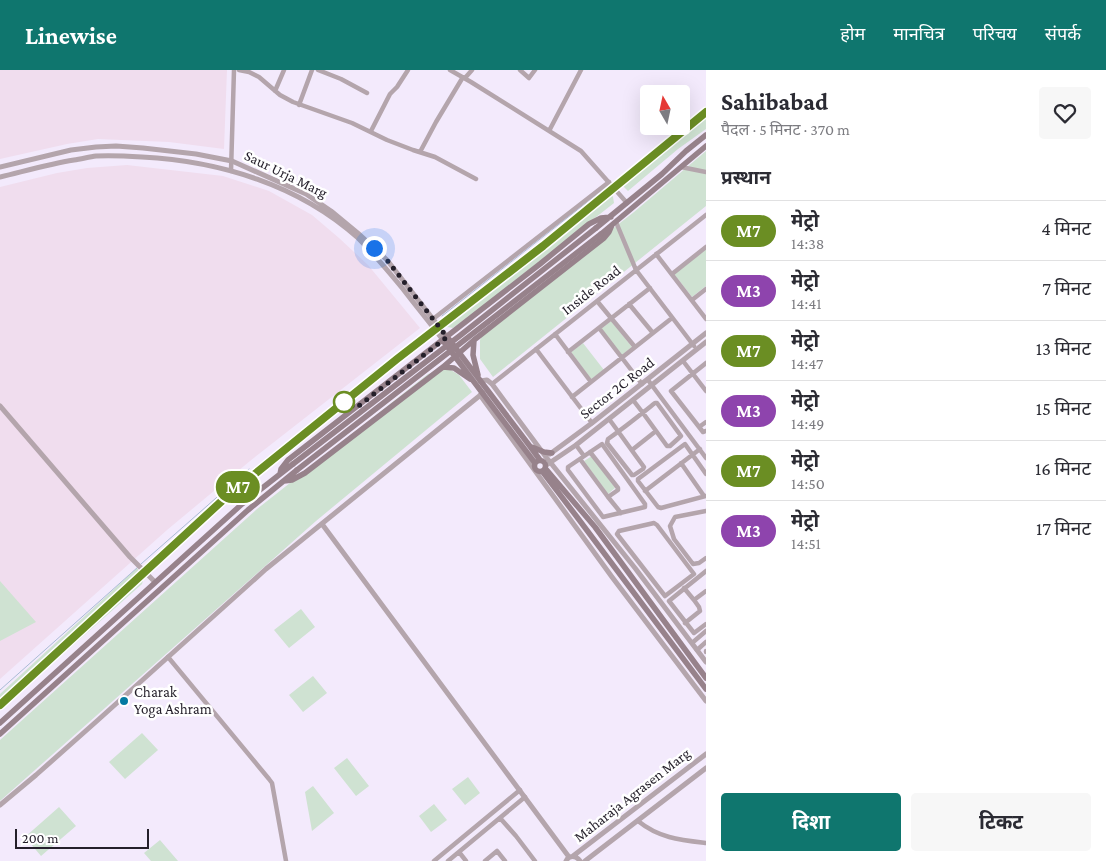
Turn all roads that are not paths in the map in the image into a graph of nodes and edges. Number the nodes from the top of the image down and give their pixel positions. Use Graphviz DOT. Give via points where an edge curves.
graph roads {
  1 [pos="234,70"];
  2 [pos="239,70"];
  3 [pos="284,70"];
  4 [pos="312,70"];
  5 [pos="318,70"];
  6 [pos="408,70"];
  7 [pos="450,70"];
  8 [pos="472,70"];
  9 [pos="520,70"];
  10 [pos="535,70"];
  11 [pos="580,70"];
  12 [pos="464,78"];
  13 [pos="275,91"];
  14 [pos="366,93"];
  15 [pos="299,105"];
  16 [pos="549,130"];
  17 [pos="372,132"];
  18 [pos="706,136"];
  19 [pos="116,146"];
  20 [pos="706,146"];
  21 [pos="420,152"];
  22 [pos="116,156"];
  23 [pos="232,161"];
  24 [pos="0,167"];
  25 [pos="681,167"];
  26 [pos="231,171"];
  27 [pos="706,172"];
  28 [pos="0,177"];
  29 [pos="476,179"];
  30 [pos="609,182"];
  31 [pos="627,203"];
  32 [pos="706,215"];
  33 [pos="610,216"];
  34 [pos="614,223"];
  35 [pos="706,247"];
  36 [pos="656,254"];
  37 [pos="636,270"];
  38 [pos="672,274"];
  39 [pos="650,288"];
  40 [pos="706,289"];
  41 [pos="692,300"];
  42 [pos="597,301"];
  43 [pos="629,304"];
  44 [pos="611,318"];
  45 [pos="672,318"];
  46 [pos="706,318"];
  47 [pos="433,319"];
  48 [pos="599,328"];
  49 [pos="653,333"];
  50 [pos="706,333"];
  51 [pos="555,334"];
  52 [pos="445,338"];
  53 [pos="474,340"];
  54 [pos="706,342"];
  55 [pos="693,344"];
  56 [pos="635,347"];
  57 [pos="536,349"];
  58 [pos="697,350"];
  59 [pos="568,352"];
  60 [pos="457,355"];
  61 [pos="622,358"];
  62 [pos="682,361"];
  63 [pos="706,363"];
  64 [pos="442,367"];
  65 [pos="692,373"];
  66 [pos="477,380"];
  67 [pos="648,380"];
  68 [pos="592,382"];
  69 [pos="492,384"];
  70 [pos="642,384"];
  71 [pos="652,385"];
  72 [pos="706,391"];
  73 [pos="481,394"];
  74 [pos="572,397"];
  75 [pos="633,400"];
  76 [pos="0,406"];
  77 [pos="643,413"];
  78 [pos="609,419"];
  79 [pos="706,422"];
  80 [pos="592,423"];
  81 [pos="699,427"];
  82 [pos="656,431"];
  83 [pos="706,431"];
  84 [pos="618,432"];
  85 [pos="576,445"];
  86 [pos="530,446"];
  87 [pos="632,450"];
  88 [pos="700,450"];
  89 [pos="542,451"];
  90 [pos="590,452"];
  91 [pos="552,453"];
  92 [pos="692,455"];
  93 [pos="584,456"];
  94 [pos="706,458"];
  95 [pos="580,459"];
  96 [pos="541,460"];
  97 [pos="681,463"];
  98 [pos="546,467"];
  99 [pos="280,474"];
  100 [pos="706,474"];
  101 [pos="549,480"];
  102 [pos="284,481"];
  103 [pos="549,491"];
  104 [pos="645,491"];
  105 [pos="705,496"];
  106 [pos="608,497"];
  107 [pos="706,511"];
  108 [pos="621,513"];
  109 [pos="322,524"];
  110 [pos="706,558"];
  111 [pos="638,566"];
  112 [pos="706,571"];
  113 [pos="155,582"];
  114 [pos="684,588"];
  115 [pos="706,591"];
  116 [pos="694,600"];
  117 [pos="670,603"];
  118 [pos="665,607"];
  119 [pos="685,623"];
  120 [pos="706,624"];
  121 [pos="706,632"];
  122 [pos="706,642"];
  123 [pos="692,643"];
  124 [pos="697,650"];
  125 [pos="168,657"];
  126 [pos="706,662"];
  127 [pos="706,678"];
  128 [pos="706,689"];
  129 [pos="706,701"];
  130 [pos="0,723"];
  131 [pos="0,734"];
  132 [pos="706,754"];
  133 [pos="706,768"];
  134 [pos="520,790"];
  135 [pos="525,797"];
  136 [pos="0,805"];
  137 [pos="500,818"];
  138 [pos="638,821"];
  139 [pos="706,843"];
  140 [pos="459,852"];
  141 [pos="569,858"];
  142 [pos="286,861"];
  143 [pos="434,861"];
  144 [pos="448,861"];
  145 [pos="466,861"];
  146 [pos="485,861"];
  147 [pos="505,861"];
  148 [pos="535,861"];
  149 [pos="580,861"];
  150 [pos="585,861"];
  1 -- 23 [label="street"];
  2 -- 13 [label="street" via="259,77"];
  3 -- 13 [label="street"];
  4 -- 15 [label="street"];
  5 -- 14 [label="street"];
  6 -- 17 [label="street" via="390,94"];
  7 -- 12 [label="street"];
  8 -- 12 [label="street"];
  9 -- 10 [label="street" via="529,78"];
  11 -- 16 [label="street"];
  12 -- 16 [label="street"];
  12 -- 21 [label="street"];
  13 -- 15 [label="street"];
  15 -- 17 [label="street"];
  16 -- 30 [label="street" via="581,150"];
  17 -- 21 [label="street"];
  18 -- 31 [label="main road"];
  19 -- 22 [label="street"];
  19 -- 23 [label="street, Saur Urja Marg"];
  19 -- 24 [label="street, Saur Urja Marg" via="71,150"];
  20 -- 25 [label="main road"];
  21 -- 29 [label="street"];
  22 -- 26 [label="street, Saur Urja Marg" via="159,158"];
  22 -- 28 [label="street, Saur Urja Marg" via="71,160"];
  23 -- 26 [label="street"];
  23 -- 47 [label="street, Saur Urja Marg" via="299,191 331,211 387,260"];
  25 -- 27 [label="street"];
  25 -- 34 [label="main road"];
  26 -- 52 [label="street, Saur Urja Marg" via="278,187 327,214 383,264"];
  30 -- 31 [label="street"];
  30 -- 47 [label="street"];
  31 -- 33 [label="main road"];
  32 -- 36 [label="street, Inside Road"];
  33 -- 52 [label="main road" via="589,224"];
  33 -- 99 [label="main road, bridge"];
  34 -- 37 [label="street"];
  34 -- 53 [label="main road" via="604,238"];
  34 -- 102 [label="main road, bridge"];
  35 -- 38 [label="street"];
  36 -- 37 [label="street, Inside Road"];
  36 -- 38 [label="street"];
  37 -- 39 [label="street"];
  37 -- 42 [label="street, Inside Road"];
  38 -- 41 [label="street"];
  39 -- 43 [label="street"];
  39 -- 45 [label="street"];
  40 -- 41 [label="street"];
  41 -- 46 [label="street"];
  42 -- 44 [label="street"];
  42 -- 51 [label="street, Inside Road"];
  43 -- 44 [label="street"];
  43 -- 49 [label="street"];
  44 -- 48 [label="street"];
  44 -- 56 [label="street"];
  45 -- 49 [label="street"];
  45 -- 55 [label="street"];
  47 -- 52 [label="street, Saur Urja Marg"];
  48 -- 59 [label="street"];
  48 -- 61 [label="street"];
  49 -- 56 [label="street"];
  50 -- 55 [label="street, Sector 2C Road"];
  51 -- 57 [label="street, Inside Road"];
  51 -- 59 [label="street"];
  52 -- 60 [label="main road"];
  52 -- 99 [label="main road" via="288,460"];
  53 -- 60 [label="main road"];
  53 -- 66 [label="main road"];
  54 -- 58 [label="street, Sector 2C Road"];
  55 -- 58 [label="street"];
  55 -- 67 [label="street, Sector 2C Road"];
  56 -- 61 [label="street"];
  57 -- 69 [label="street, Inside Road"];
  57 -- 74 [label="street"];
  58 -- 62 [label="street, Sector 2C Road"];
  59 -- 68 [label="street"];
  60 -- 64 [label="main road"];
  60 -- 66 [label="main road"];
  61 -- 68 [label="street"];
  61 -- 70 [label="street"];
  62 -- 65 [label="street"];
  62 -- 71 [label="street, Sector 2C Road"];
  63 -- 65 [label="street"];
  64 -- 66 [label="main road" via="454,368"];
  64 -- 102 [label="main road" via="305,473"];
  65 -- 72 [label="street"];
  65 -- 81 [label="street" via="671,391"];
  66 -- 69 [label="street" via="487,380"];
  66 -- 73 [label="main road"];
  66 -- 86 [label="main road"];
  67 -- 70 [label="street, Sector 2C Road"];
  67 -- 71 [label="street"];
  68 -- 74 [label="street"];
  69 -- 89 [label="street"];
  70 -- 80 [label="street, Sector 2C Road"];
  71 -- 75 [label="street, Sector 2C Road"];
  71 -- 88 [label="street"];
  73 -- 96 [label="main road"];
  73 -- 103 [label="street"];
  73 -- 109 [label="street"];
  74 -- 80 [label="street"];
  75 -- 77 [label="street"];
  75 -- 78 [label="street, Sector 2C Road"];
  76 -- 113 [label="street"];
  77 -- 82 [label="street"];
  77 -- 82 [label="street" via="657,403 681,437 668,446"];
  77 -- 84 [label="street"];
  78 -- 84 [label="street"];
  78 -- 85 [label="street, Sector 2C Road"];
  79 -- 81 [label="street"];
  80 -- 91 [label="street, Sector 2C Road"];
  81 -- 83 [label="street"];
  82 -- 87 [label="street"];
  84 -- 87 [label="street"];
  84 -- 87 [label="street" via="607,443 632,476 644,468"];
  85 -- 93 [label="street"];
  85 -- 98 [label="street, Sector 2C Road"];
  86 -- 89 [label="main road"];
  86 -- 96 [label="main road"];
  88 -- 92 [label="street"];
  88 -- 94 [label="street"];
  89 -- 91 [label="main road"];
  89 -- 96 [label="street"];
  90 -- 93 [label="street"];
  90 -- 106 [label="street" via="618,488"];
  90 -- 108 [label="street" via="602,444 645,505"];
  91 -- 96 [label="street, Sector 2C Road"];
  92 -- 97 [label="street"];
  92 -- 100 [label="street"];
  92 -- 104 [label="street" via="684,444 638,479"];
  93 -- 95 [label="street"];
  95 -- 106 [label="street"];
  95 -- 108 [label="street" via="568,469 602,516"];
  96 -- 98 [label="main road"];
  96 -- 98 [label="main road" via="536,469"];
  97 -- 104 [label="street"];
  97 -- 105 [label="street"];
  98 -- 101 [label="main road"];
  98 -- 111 [label="street"];
  98 -- 127 [label="main road" via="595,527"];
  99 -- 113 [label="main road"];
  101 -- 103 [label="main road"];
  101 -- 128 [label="main road"];
  102 -- 131 [label="main road" via="234,522"];
  103 -- 129 [label="street"];
  104 -- 105 [label="street" via="661,508"];
  106 -- 108 [label="street"];
  107 -- 110 [label="street" via="675,517 670,526 674,538 693,564"];
  109 -- 125 [label="street" via="266,569"];
  109 -- 134 [label="street"];
  111 -- 111 [label="street" via="617,532 654,524 694,574 664,596"];
  111 -- 118 [label="street"];
  112 -- 114 [label="street"];
  113 -- 130 [label="main road"];
  114 -- 116 [label="street"];
  114 -- 117 [label="street" via="669,600"];
  115 -- 116 [label="street"];
  116 -- 119 [label="street" via="700,611"];
  117 -- 118 [label="street"];
  117 -- 119 [label="street"];
  118 -- 123 [label="street"];
  119 -- 120 [label="street" via="694,633"];
  121 -- 123 [label="street"];
  122 -- 124 [label="street"];
  123 -- 124 [label="street"];
  124 -- 126 [label="street"];
  125 -- 136 [label="street"];
  125 -- 142 [label="street" via="272,783"];
  132 -- 141 [label="street, Maharaja Agrasen Marg"];
  133 -- 138 [label="street, Maharaja Agrasen Marg"];
  134 -- 135 [label="street"];
  134 -- 143 [label="street"];
  135 -- 137 [label="street"];
  135 -- 141 [label="street"];
  137 -- 140 [label="street"];
  137 -- 148 [label="street"];
  138 -- 139 [label="street" via="649,830 668,837"];
  138 -- 150 [label="street, Maharaja Agrasen Marg"];
  140 -- 144 [label="street"];
  140 -- 145 [label="street"];
  141 -- 149 [label="street"];
  146 -- 147 [label="street" via="497,851"];
}
